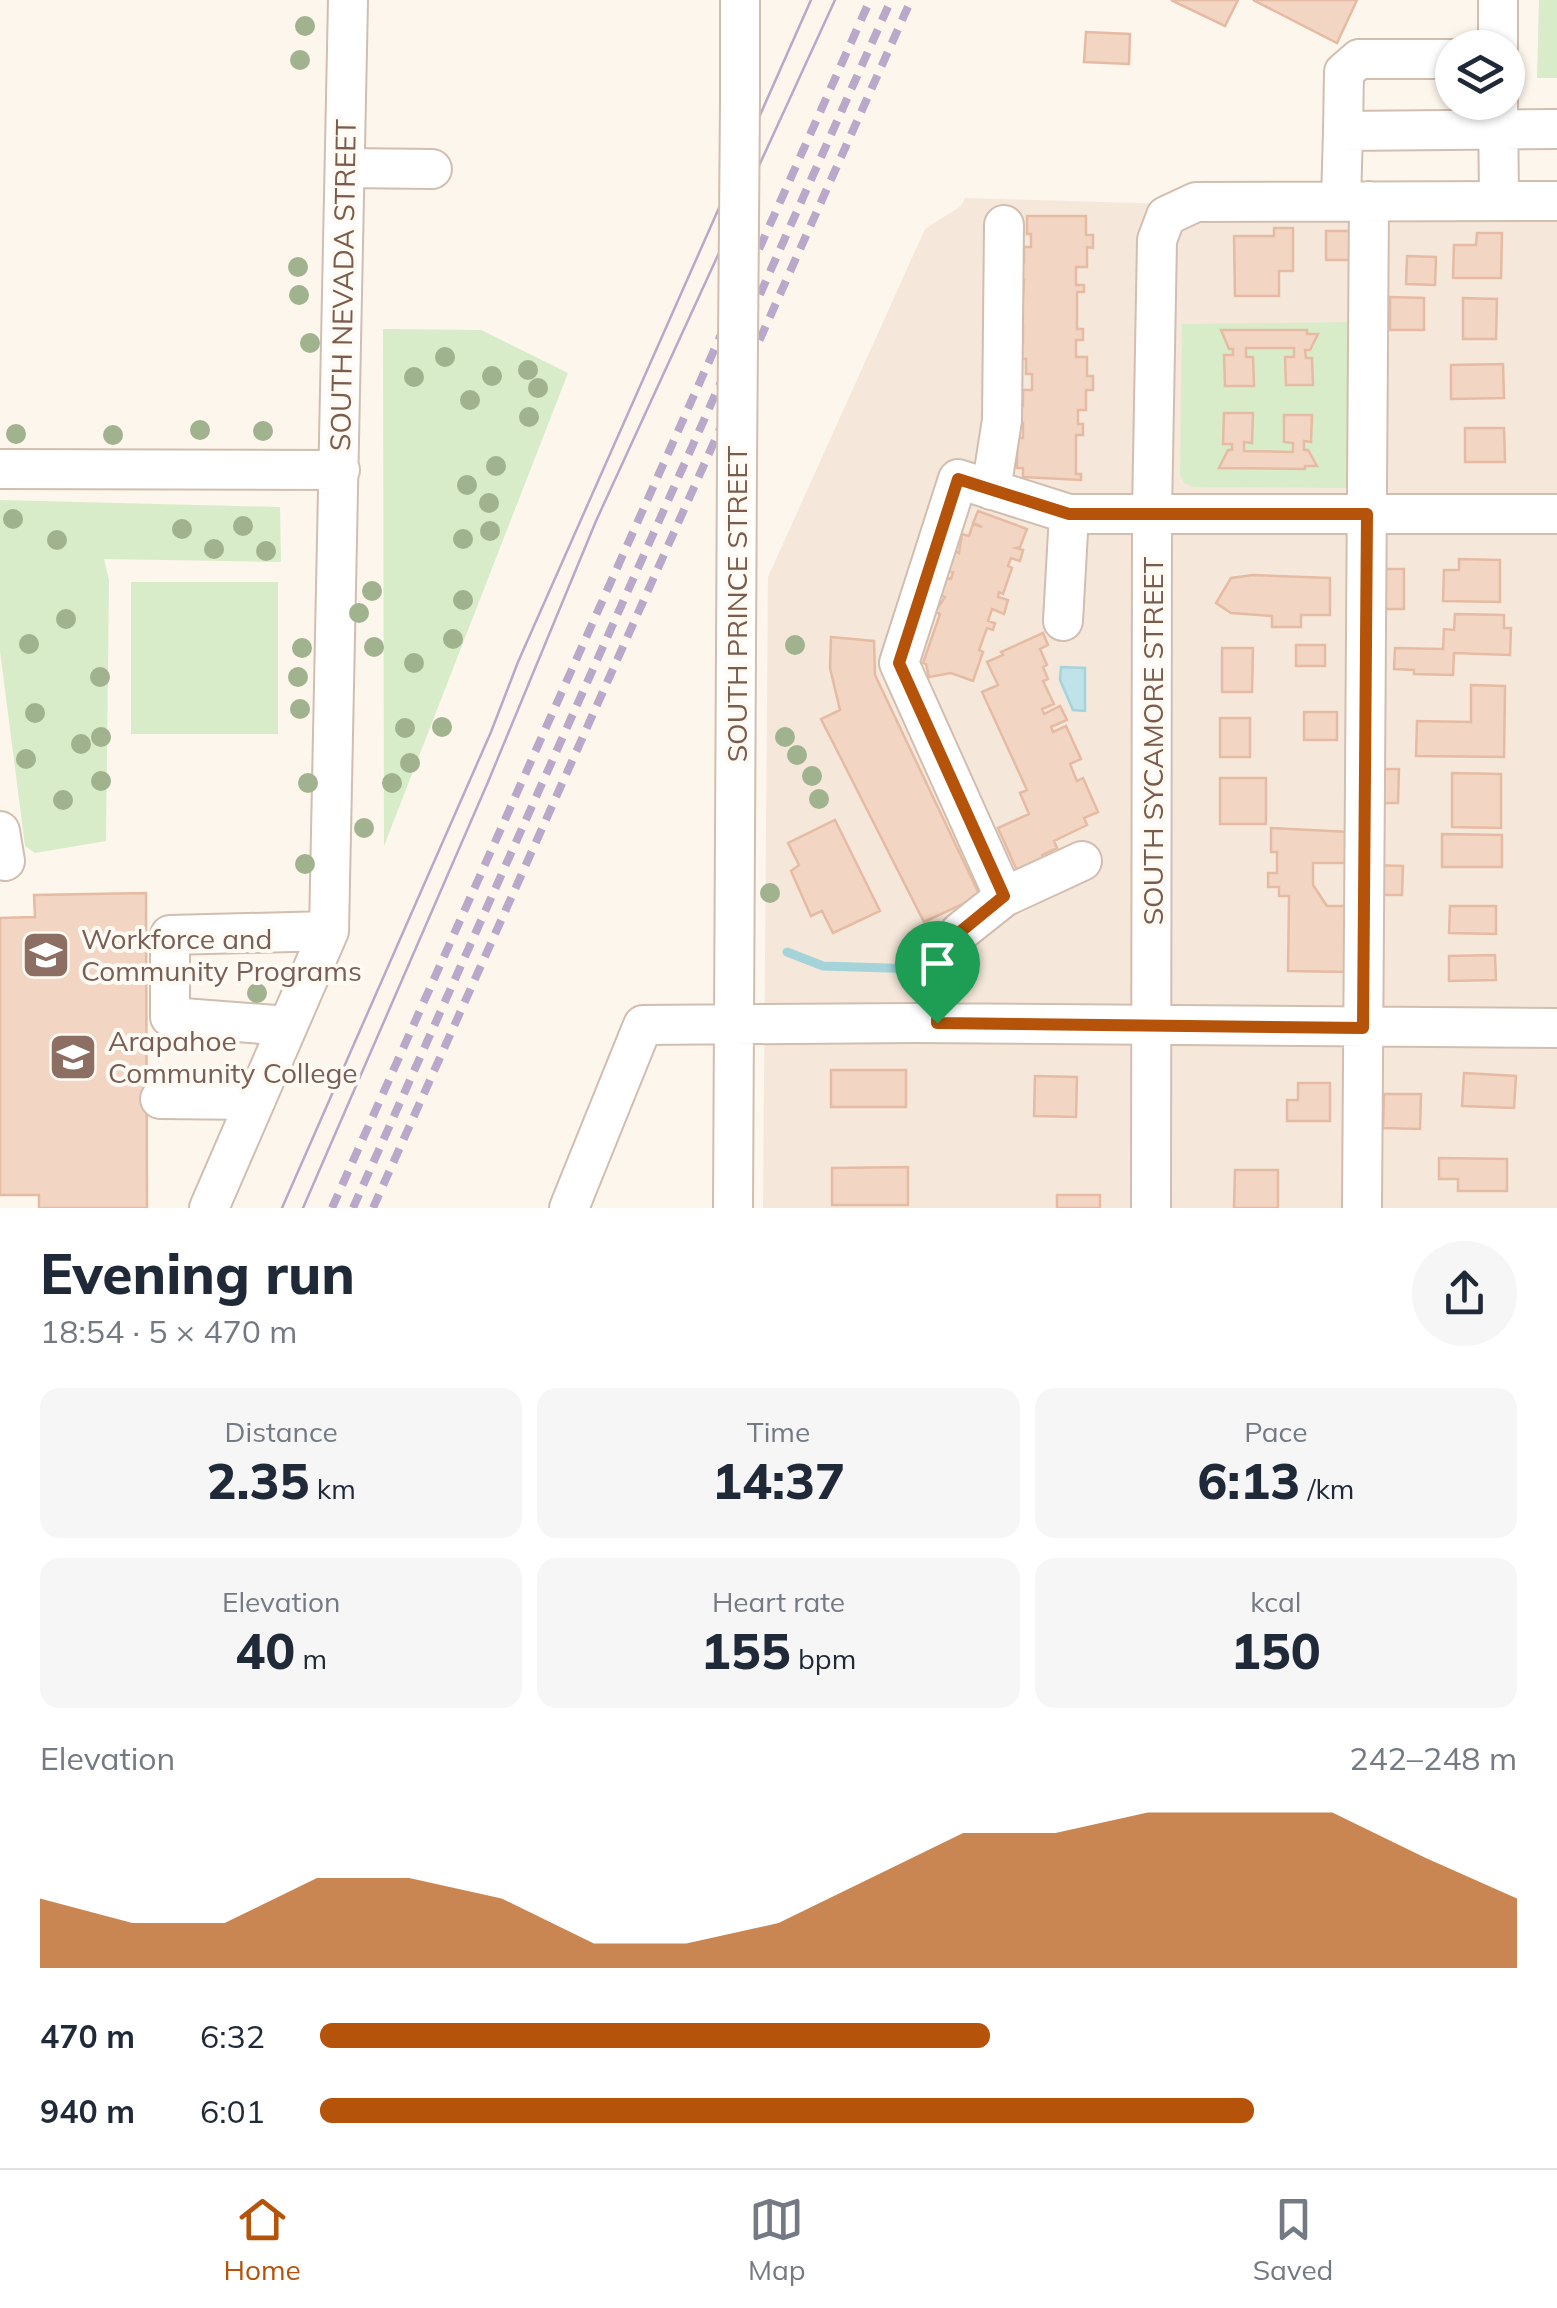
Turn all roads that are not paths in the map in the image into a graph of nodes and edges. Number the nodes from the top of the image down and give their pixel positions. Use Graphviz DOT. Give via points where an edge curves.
graph roads {
  1 [pos="348,0"];
  2 [pos="740,0"];
  3 [pos="1498,0"];
  4 [pos="1498,30"];
  5 [pos="1435,60"];
  6 [pos="1457,120"];
  7 [pos="1498,120"];
  8 [pos="1516,120"];
  9 [pos="1557,129"];
  10 [pos="1343,131"];
  11 [pos="345,168"];
  12 [pos="432,169"];
  13 [pos="1355,201"];
  14 [pos="1500,201"];
  15 [pos="1557,201"];
  16 [pos="1004,225"];
  17 [pos="0,469"];
  18 [pos="340,470"];
  19 [pos="991,490"];
  20 [pos="1152,513"];
  21 [pos="1069,514"];
  22 [pos="1367,514"];
  23 [pos="1557,514"];
  24 [pos="1063,622"];
  25 [pos="1082,862"];
  26 [pos="1004,896"];
  27 [pos="329,931"];
  28 [pos="736,1022"];
  29 [pos="937,1023"];
  30 [pos="288,1026"];
  31 [pos="1153,1026"];
  32 [pos="1363,1028"];
  33 [pos="1557,1028"];
  34 [pos="160,1099"];
  35 [pos="256,1100"];
  36 [pos="209,1208"];
  37 [pos="569,1208"];
  38 [pos="733,1208"];
  39 [pos="1151,1208"];
  40 [pos="1362,1208"];
  1 -- 11 [label="street, SOUTH NEVADA STREET"];
  2 -- 28 [label="street, SOUTH PRINCE STREET, bridge"];
  3 -- 4 [label="street"];
  5 -- 10 [label="street" via="1359,59 1344,72"];
  6 -- 10 [label="street"];
  7 -- 14 [label="street"];
  8 -- 9 [label="street"];
  10 -- 13 [label="street"];
  11 -- 12 [label="street"];
  11 -- 18 [label="street, SOUTH NEVADA STREET"];
  13 -- 14 [label="street"];
  13 -- 20 [label="street, SOUTH SYCAMORE STREET" via="1196,202 1166,216 1157,240"];
  13 -- 22 [label="street"];
  14 -- 15 [label="street"];
  16 -- 19 [label="street" via="1002,420"];
  17 -- 18 [label="street"];
  18 -- 27 [label="street, SOUTH NEVADA STREET"];
  19 -- 21 [label="street"];
  19 -- 26 [label="street" via="958,479 899,663"];
  20 -- 21 [label="street"];
  20 -- 22 [label="street"];
  20 -- 31 [label="street, SOUTH SYCAMORE STREET"];
  21 -- 24 [label="street"];
  22 -- 23 [label="street"];
  22 -- 32 [label="street"];
  25 -- 26 [label="street"];
  26 -- 29 [label="street" via="960,932 939,963"];
  27 -- 30 [label="street"];
  27 -- 30 [label="street" via="170,936 170,1017"];
  28 -- 29 [label="street"];
  28 -- 37 [label="street" via="642,1025"];
  28 -- 38 [label="street, SOUTH PRINCE STREET"];
  29 -- 31 [label="street"];
  30 -- 35 [label="street"];
  31 -- 32 [label="street"];
  31 -- 39 [label="street, SOUTH SYCAMORE STREET"];
  32 -- 33 [label="street"];
  32 -- 40 [label="street"];
  34 -- 35 [label="street"];
  35 -- 36 [label="street"];
}
